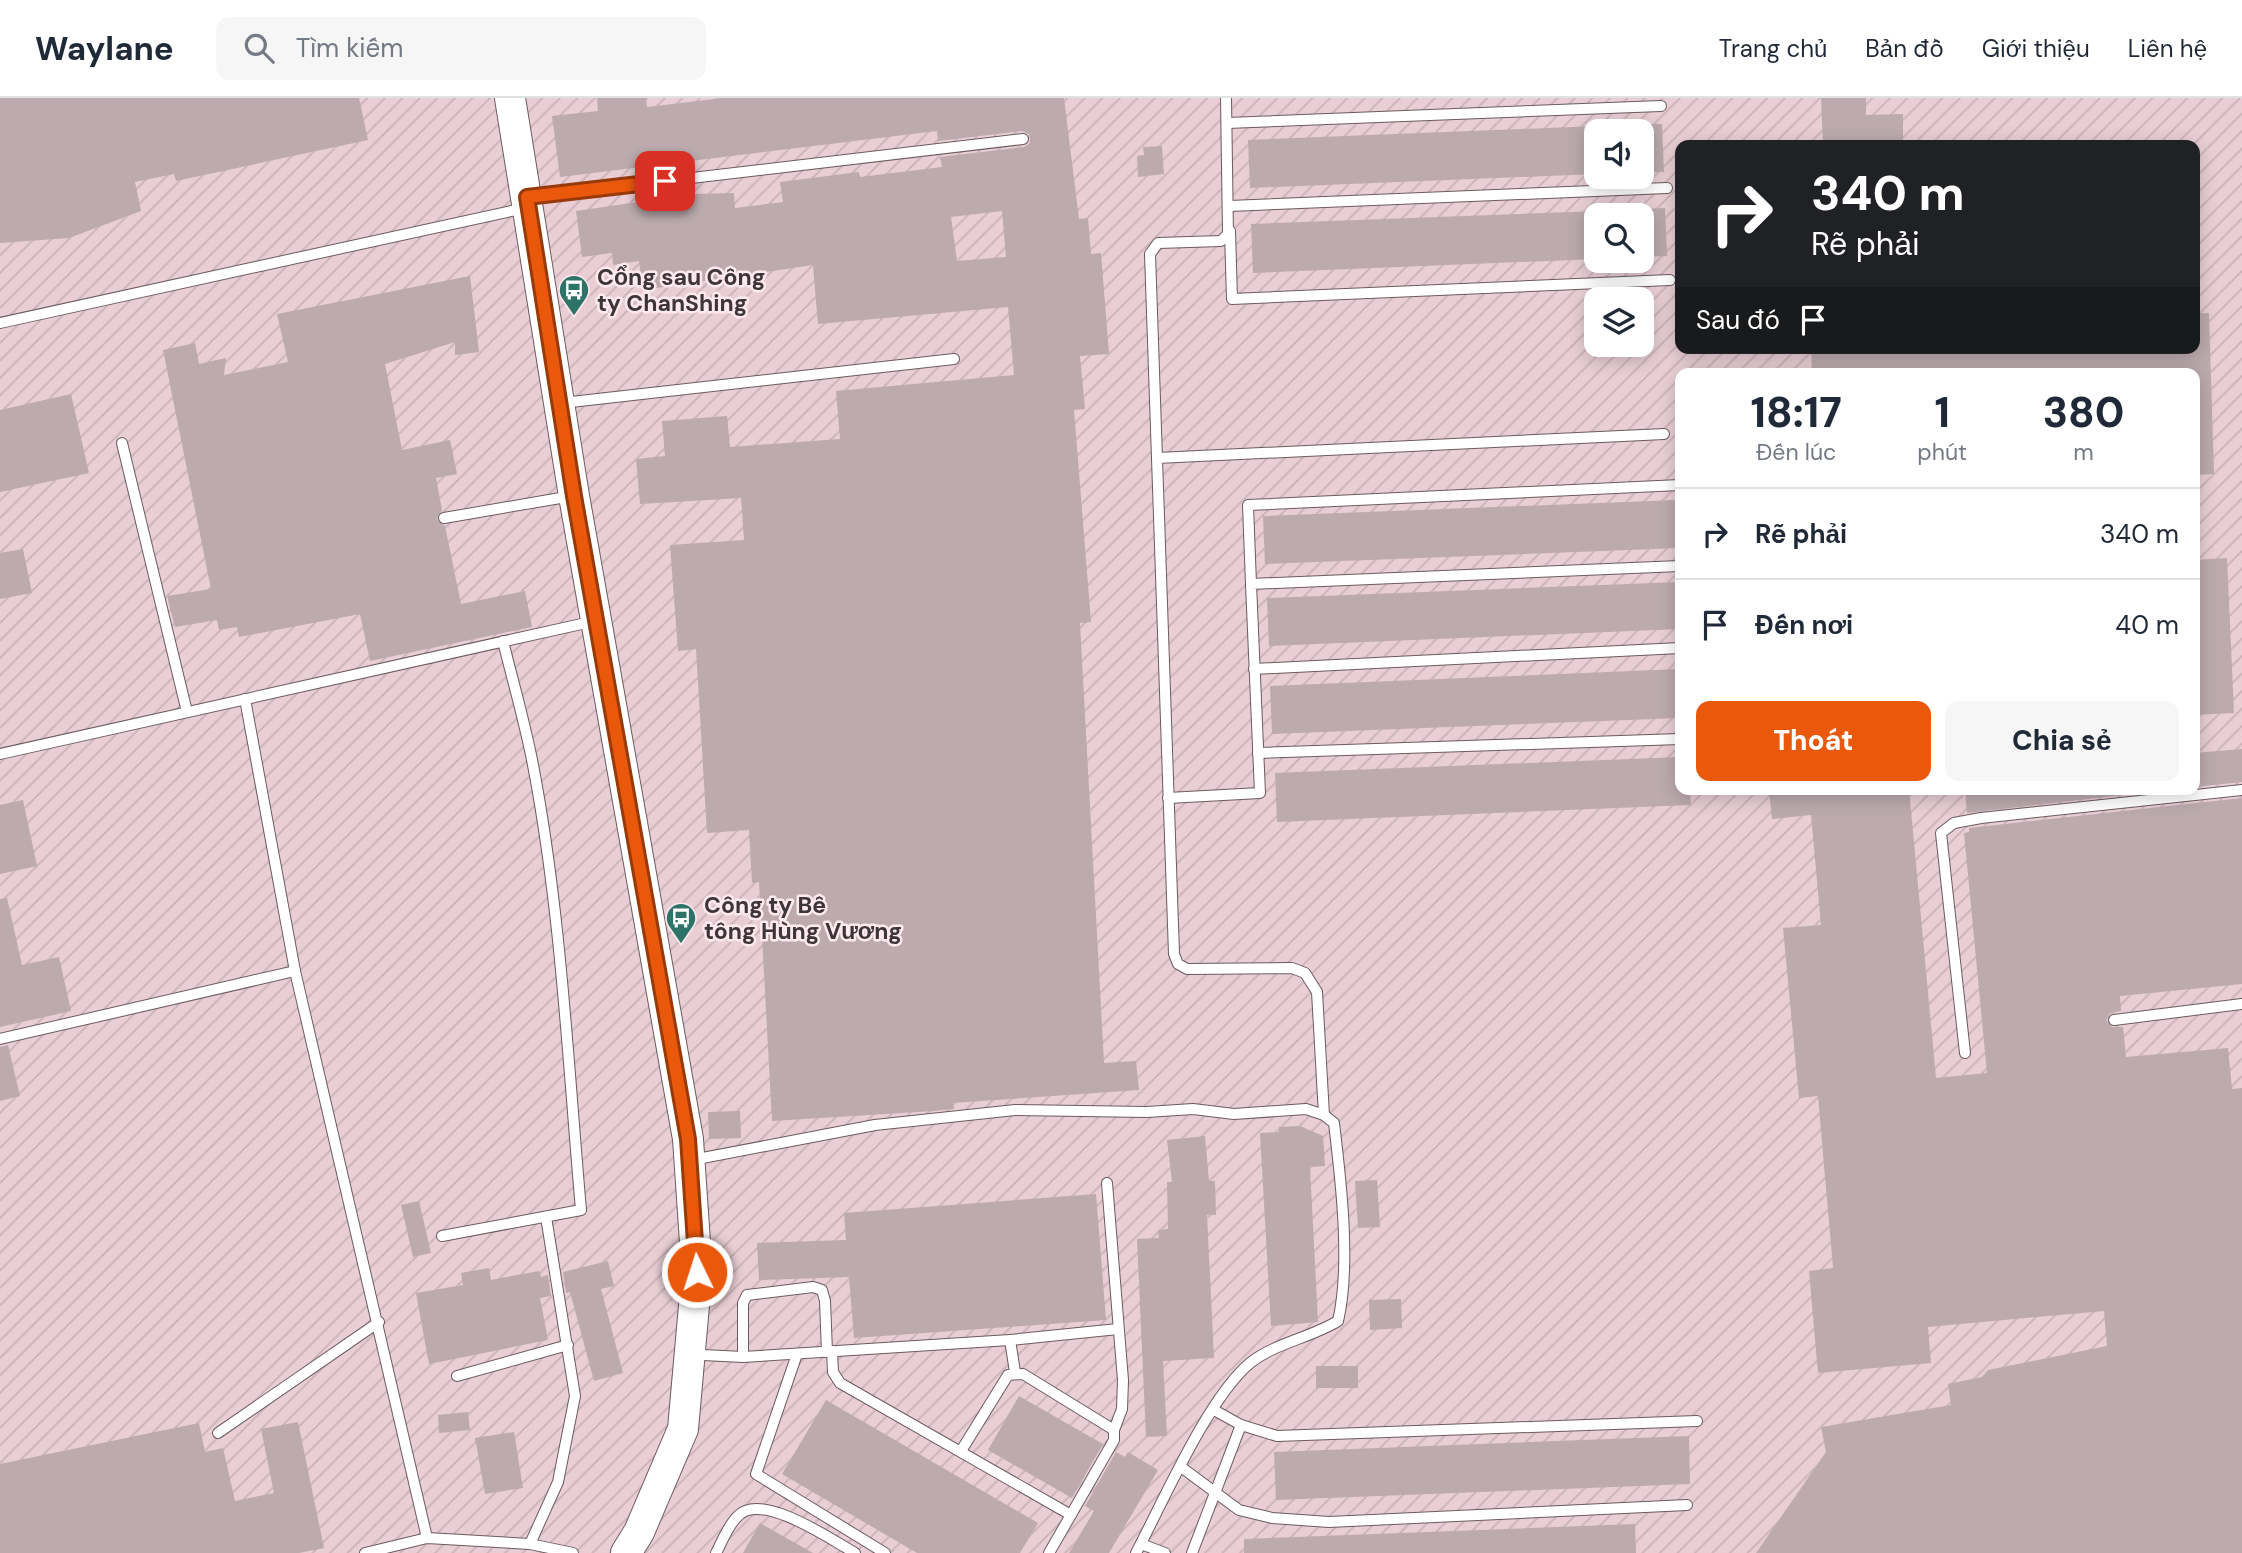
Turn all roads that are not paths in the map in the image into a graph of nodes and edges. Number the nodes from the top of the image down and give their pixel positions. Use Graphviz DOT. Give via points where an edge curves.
graph roads {
  1 [pos="510,98"];
  2 [pos="1226,98"];
  3 [pos="1661,106"];
  4 [pos="1227,123"];
  5 [pos="1023,139"];
  6 [pos="1667,188"];
  7 [pos="527,202"];
  8 [pos="1229,206"];
  9 [pos="1230,228"];
  10 [pos="1670,280"];
  11 [pos="0,323"];
  12 [pos="954,359"];
  13 [pos="559,403"];
  14 [pos="1664,434"];
  15 [pos="122,443"];
  16 [pos="1157,458"];
  17 [pos="1675,485"];
  18 [pos="574,496"];
  19 [pos="444,518"];
  20 [pos="1675,566"];
  21 [pos="1251,584"];
  22 [pos="597,620"];
  23 [pos="503,641"];
  24 [pos="1675,648"];
  25 [pos="1254,669"];
  26 [pos="245,699"];
  27 [pos="187,712"];
  28 [pos="1675,739"];
  29 [pos="1258,753"];
  30 [pos="0,754"];
  31 [pos="2242,790"];
  32 [pos="2195,795"];
  33 [pos="2200,795"];
  34 [pos="1168,798"];
  35 [pos="295,971"];
  36 [pos="2242,1004"];
  37 [pos="2114,1020"];
  38 [pos="0,1039"];
  39 [pos="1965,1053"];
  40 [pos="1324,1115"];
  41 [pos="689,1161"];
  42 [pos="1107,1183"];
  43 [pos="546,1217"];
  44 [pos="442,1236"];
  45 [pos="379,1322"];
  46 [pos="1118,1329"];
  47 [pos="1010,1340"];
  48 [pos="568,1345"];
  49 [pos="830,1352"];
  50 [pos="797,1354"];
  51 [pos="703,1355"];
  52 [pos="743,1357"];
  53 [pos="1015,1372"];
  54 [pos="457,1376"];
  55 [pos="1214,1410"];
  56 [pos="1697,1421"];
  57 [pos="1241,1425"];
  58 [pos="1114,1430"];
  59 [pos="218,1433"];
  60 [pos="961,1451"];
  61 [pos="1181,1467"];
  62 [pos="1217,1494"];
  63 [pos="1688,1505"];
  64 [pos="1071,1514"];
  65 [pos="427,1538"];
  66 [pos="457,1540"];
  67 [pos="530,1544"];
  68 [pos="1138,1549"];
  69 [pos="558,1552"];
  70 [pos="365,1553"];
  71 [pos="450,1553"];
  72 [pos="573,1553"];
  73 [pos="626,1553"];
  74 [pos="716,1553"];
  75 [pos="855,1553"];
  76 [pos="886,1553"];
  77 [pos="1049,1553"];
  78 [pos="1164,1553"];
  79 [pos="1192,1553"];
  1 -- 7 [label="main road"];
  2 -- 4 [label="lane"];
  3 -- 4 [label="lane"];
  4 -- 8 [label="lane"];
  5 -- 7 [label="lane"];
  6 -- 8 [label="lane"];
  7 -- 11 [label="lane"];
  7 -- 13 [label="main road"];
  8 -- 9 [label="lane"];
  9 -- 10 [label="lane" via="1232,299"];
  9 -- 16 [label="lane" via="1221,242 1158,243 1151,250"];
  12 -- 13 [label="lane"];
  13 -- 18 [label="main road"];
  14 -- 16 [label="lane"];
  15 -- 27 [label="lane"];
  16 -- 34 [label="lane"];
  17 -- 21 [label="lane" via="1248,505"];
  18 -- 19 [label="lane"];
  18 -- 22 [label="main road"];
  20 -- 21 [label="lane"];
  21 -- 25 [label="lane"];
  22 -- 23 [label="lane"];
  22 -- 41 [label="main road"];
  23 -- 26 [label="lane"];
  23 -- 43 [label="lane" via="533,766 542,830 581,1210"];
  24 -- 25 [label="lane"];
  25 -- 29 [label="lane"];
  26 -- 27 [label="lane"];
  26 -- 35 [label="lane"];
  27 -- 30 [label="lane"];
  28 -- 29 [label="lane"];
  29 -- 34 [label="lane" via="1259,793"];
  31 -- 33 [label="lane"];
  32 -- 39 [label="lane" via="1981,818 1954,823 1941,833"];
  34 -- 40 [label="lane" via="1178,964 1187,969 1292,968 1305,973 1317,992"];
  35 -- 38 [label="lane"];
  35 -- 45 [label="lane"];
  36 -- 37 [label="lane"];
  40 -- 41 [label="lane" via="1306,1109 1234,1114 1193,1109 1015,1110 875,1125"];
  40 -- 55 [label="lane" via="1334,1123 1340,1168 1344,1297 1338,1321 1250,1364 1231,1382"];
  41 -- 73 [label="main road" via="697,1272 683,1429"];
  42 -- 46 [label="lane"];
  43 -- 44 [label="lane"];
  43 -- 48 [label="lane"];
  45 -- 59 [label="lane"];
  45 -- 65 [label="lane"];
  46 -- 47 [label="lane"];
  46 -- 58 [label="lane" via="1122,1409"];
  47 -- 49 [label="lane"];
  47 -- 53 [label="lane"];
  48 -- 54 [label="lane"];
  48 -- 67 [label="lane" via="575,1396 570,1435 558,1482"];
  49 -- 50 [label="lane"];
  49 -- 52 [label="lane" via="825,1301 822,1290 813,1287 747,1295"];
  49 -- 60 [label="lane" via="840,1383"];
  50 -- 52 [label="lane"];
  50 -- 76 [label="lane" via="757,1474"];
  51 -- 52 [label="lane"];
  53 -- 58 [label="lane"];
  53 -- 60 [label="lane" via="1008,1375"];
  55 -- 57 [label="lane"];
  55 -- 61 [label="lane"];
  56 -- 57 [label="lane" via="1277,1436"];
  57 -- 62 [label="lane"];
  58 -- 64 [label="lane" via="1114,1440"];
  60 -- 64 [label="lane"];
  61 -- 62 [label="lane"];
  61 -- 68 [label="lane"];
  62 -- 63 [label="lane" via="1239,1510 1272,1518 1329,1522"];
  62 -- 79 [label="lane"];
  64 -- 77 [label="lane"];
  65 -- 66 [label="lane"];
  65 -- 70 [label="lane"];
  66 -- 67 [label="lane"];
  66 -- 71 [label="lane"];
  67 -- 69 [label="lane"];
  68 -- 78 [label="lane"];
  69 -- 72 [label="lane"];
  74 -- 75 [label="lane" via="738,1515 764,1508"];
}
